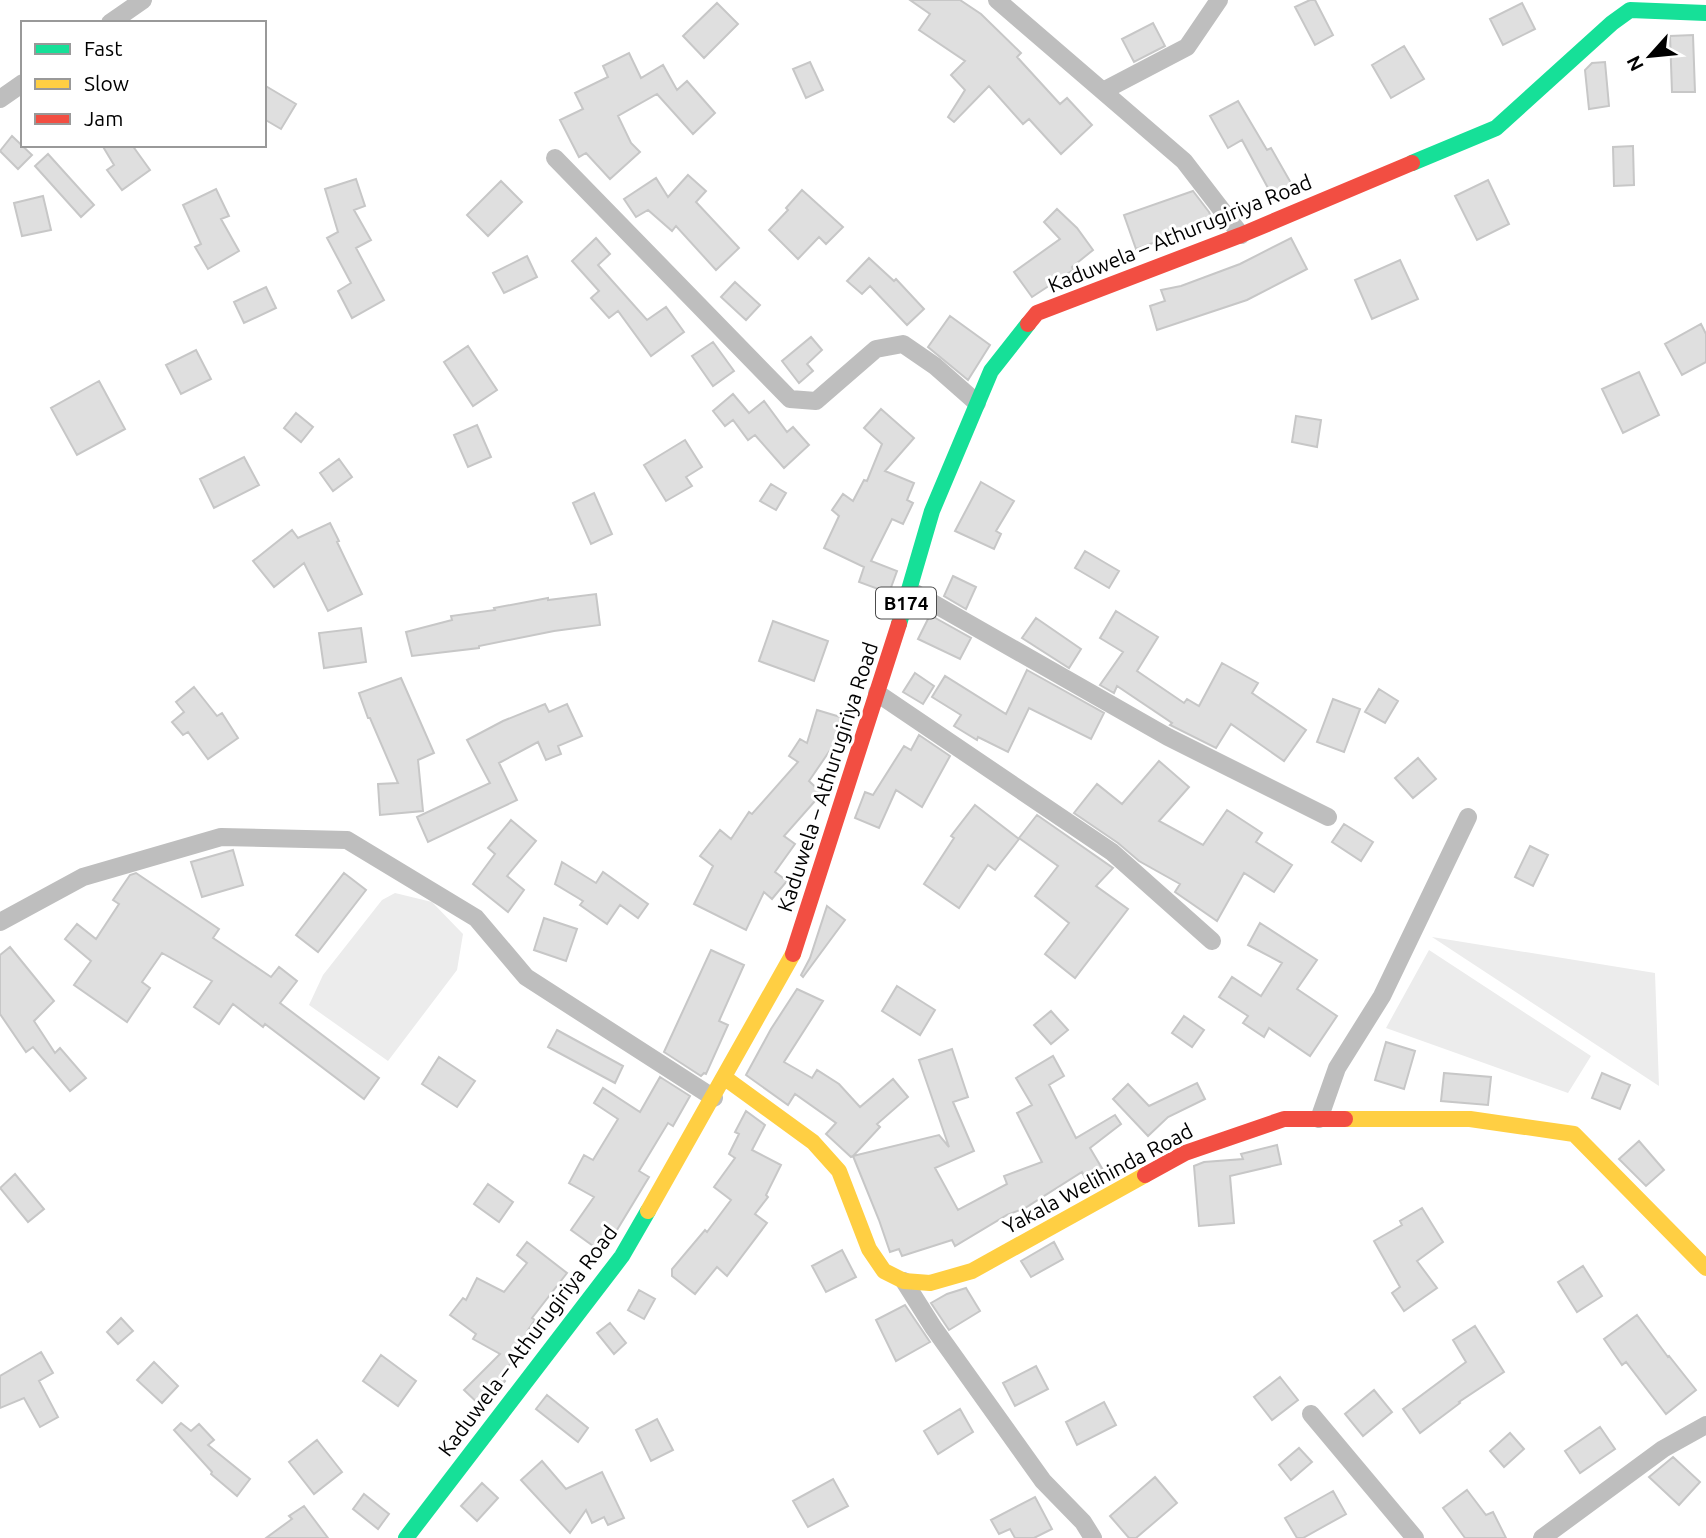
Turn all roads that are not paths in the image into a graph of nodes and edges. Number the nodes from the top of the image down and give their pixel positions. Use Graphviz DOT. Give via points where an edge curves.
graph roads {
  1 [pos="143,0"];
  2 [pos="997,0"];
  3 [pos="1219,0"];
  4 [pos="1662,6"];
  5 [pos="1706,13"];
  6 [pos="113,21"];
  7 [pos="21,84"];
  8 [pos="1102,91"];
  9 [pos="0,99"];
  10 [pos="555,158"];
  11 [pos="1241,234"];
  12 [pos="977,403"];
  13 [pos="910,590"];
  14 [pos="877,693"];
  15 [pos="1328,817"];
  16 [pos="1468,817"];
  17 [pos="0,922"];
  18 [pos="1212,941"];
  19 [pos="725,1078"];
  20 [pos="714,1098"];
  21 [pos="1319,1119"];
  22 [pos="1706,1268"];
  23 [pos="904,1281"];
  24 [pos="1311,1414"];
  25 [pos="1706,1425"];
  26 [pos="406,1538"];
  27 [pos="1093,1538"];
  28 [pos="1415,1538"];
  29 [pos="1542,1538"];
  1 -- 6 [label="street"];
  2 -- 8 [label="street"];
  3 -- 8 [label="street" via="1187,47"];
  4 -- 5 [label="main road, Kaduwela – Athurugiriya Road / B174"];
  4 -- 11 [label="main road, Kaduwela – Athurugiriya Road / B174" via="1630,10 1612,23 1496,128"];
  7 -- 9 [label="street"];
  8 -- 11 [label="street" via="1184,161"];
  10 -- 12 [label="street" via="790,399 816,401 876,349 903,344"];
  11 -- 12 [label="main road, Kaduwela – Athurugiriya Road / B174" via="1037,313 991,371"];
  12 -- 13 [label="main road, Kaduwela – Athurugiriya Road / B174" via="932,511"];
  13 -- 14 [label="main road, Kaduwela – Athurugiriya Road / B174"];
  13 -- 15 [label="street" via="1168,737"];
  14 -- 18 [label="street" via="1112,852"];
  14 -- 19 [label="main road, Kaduwela – Athurugiriya Road / B174" via="794,953"];
  16 -- 21 [label="street" via="1382,996 1337,1068"];
  17 -- 20 [label="street" via="83,877 221,837 347,840 476,918 526,977"];
  19 -- 20 [label="main road, Kaduwela – Athurugiriya Road / B174"];
  19 -- 23 [label="main road" via="813,1142 839,1171 869,1249 884,1271"];
  20 -- 26 [label="main road, Kaduwela – Athurugiriya Road / B174" via="622,1256"];
  21 -- 22 [label="main road, Yakala Welihinda Road" via="1470,1119 1574,1134"];
  21 -- 23 [label="main road, Yakala Welihinda Road" via="1284,1119 1185,1153 972,1271 930,1283"];
  23 -- 27 [label="street" via="1043,1481 1083,1521"];
  24 -- 28 [label="street"];
  25 -- 29 [label="street" via="1663,1449"];
}
